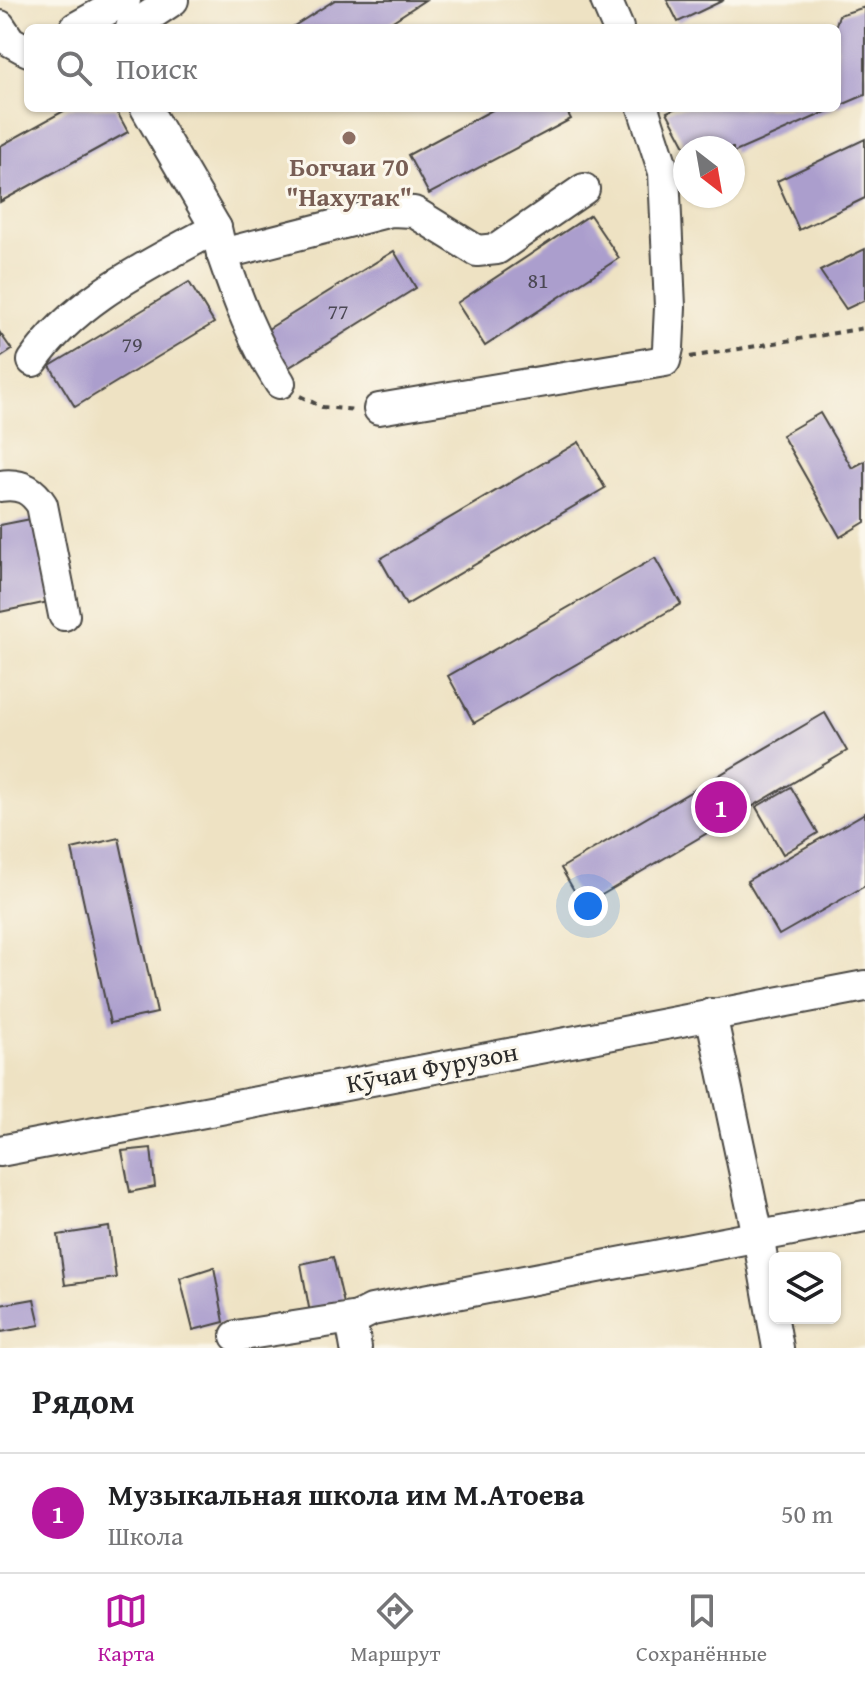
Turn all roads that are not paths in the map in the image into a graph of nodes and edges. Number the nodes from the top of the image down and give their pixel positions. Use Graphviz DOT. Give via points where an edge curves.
graph roads {
  1 [pos="125,0"];
  2 [pos="173,0"];
  3 [pos="606,0"];
  4 [pos="82,24"];
  5 [pos="137,24"];
  6 [pos="616,24"];
  7 [pos="0,26"];
  8 [pos="24,49"];
  9 [pos="148,112"];
  10 [pos="644,112"];
  11 [pos="584,189"];
  12 [pos="219,241"];
  13 [pos="33,361"];
  14 [pos="280,383"];
  15 [pos="379,409"];
  16 [pos="0,486"];
  17 [pos="64,615"];
  18 [pos="865,986"];
  19 [pos="711,1014"];
  20 [pos="0,1151"];
  21 [pos="865,1216"];
  22 [pos="758,1236"];
  23 [pos="358,1317"];
  24 [pos="236,1336"];
  25 [pos="356,1348"];
  26 [pos="778,1348"];
  1 -- 4 [label="street"];
  2 -- 5 [label="street"];
  3 -- 6 [label="street"];
  7 -- 8 [label="street"];
  9 -- 12 [label="street"];
  10 -- 15 [label="street" via="664,172 670,307 665,361"];
  11 -- 12 [label="street" via="497,249 477,251 414,212 391,211"];
  12 -- 13 [label="street" via="147,266 95,298"];
  12 -- 14 [label="street" via="251,330"];
  16 -- 17 [label="street" via="20,485 42,505"];
  18 -- 19 [label="street, Кӯчаи Фурузон"];
  19 -- 20 [label="street, Кӯчаи Фурузон"];
  19 -- 22 [label="street"];
  21 -- 22 [label="street"];
  22 -- 23 [label="street" via="372,1310"];
  22 -- 26 [label="street"];
  23 -- 24 [label="street"];
  23 -- 25 [label="street" via="352,1325"];
}
